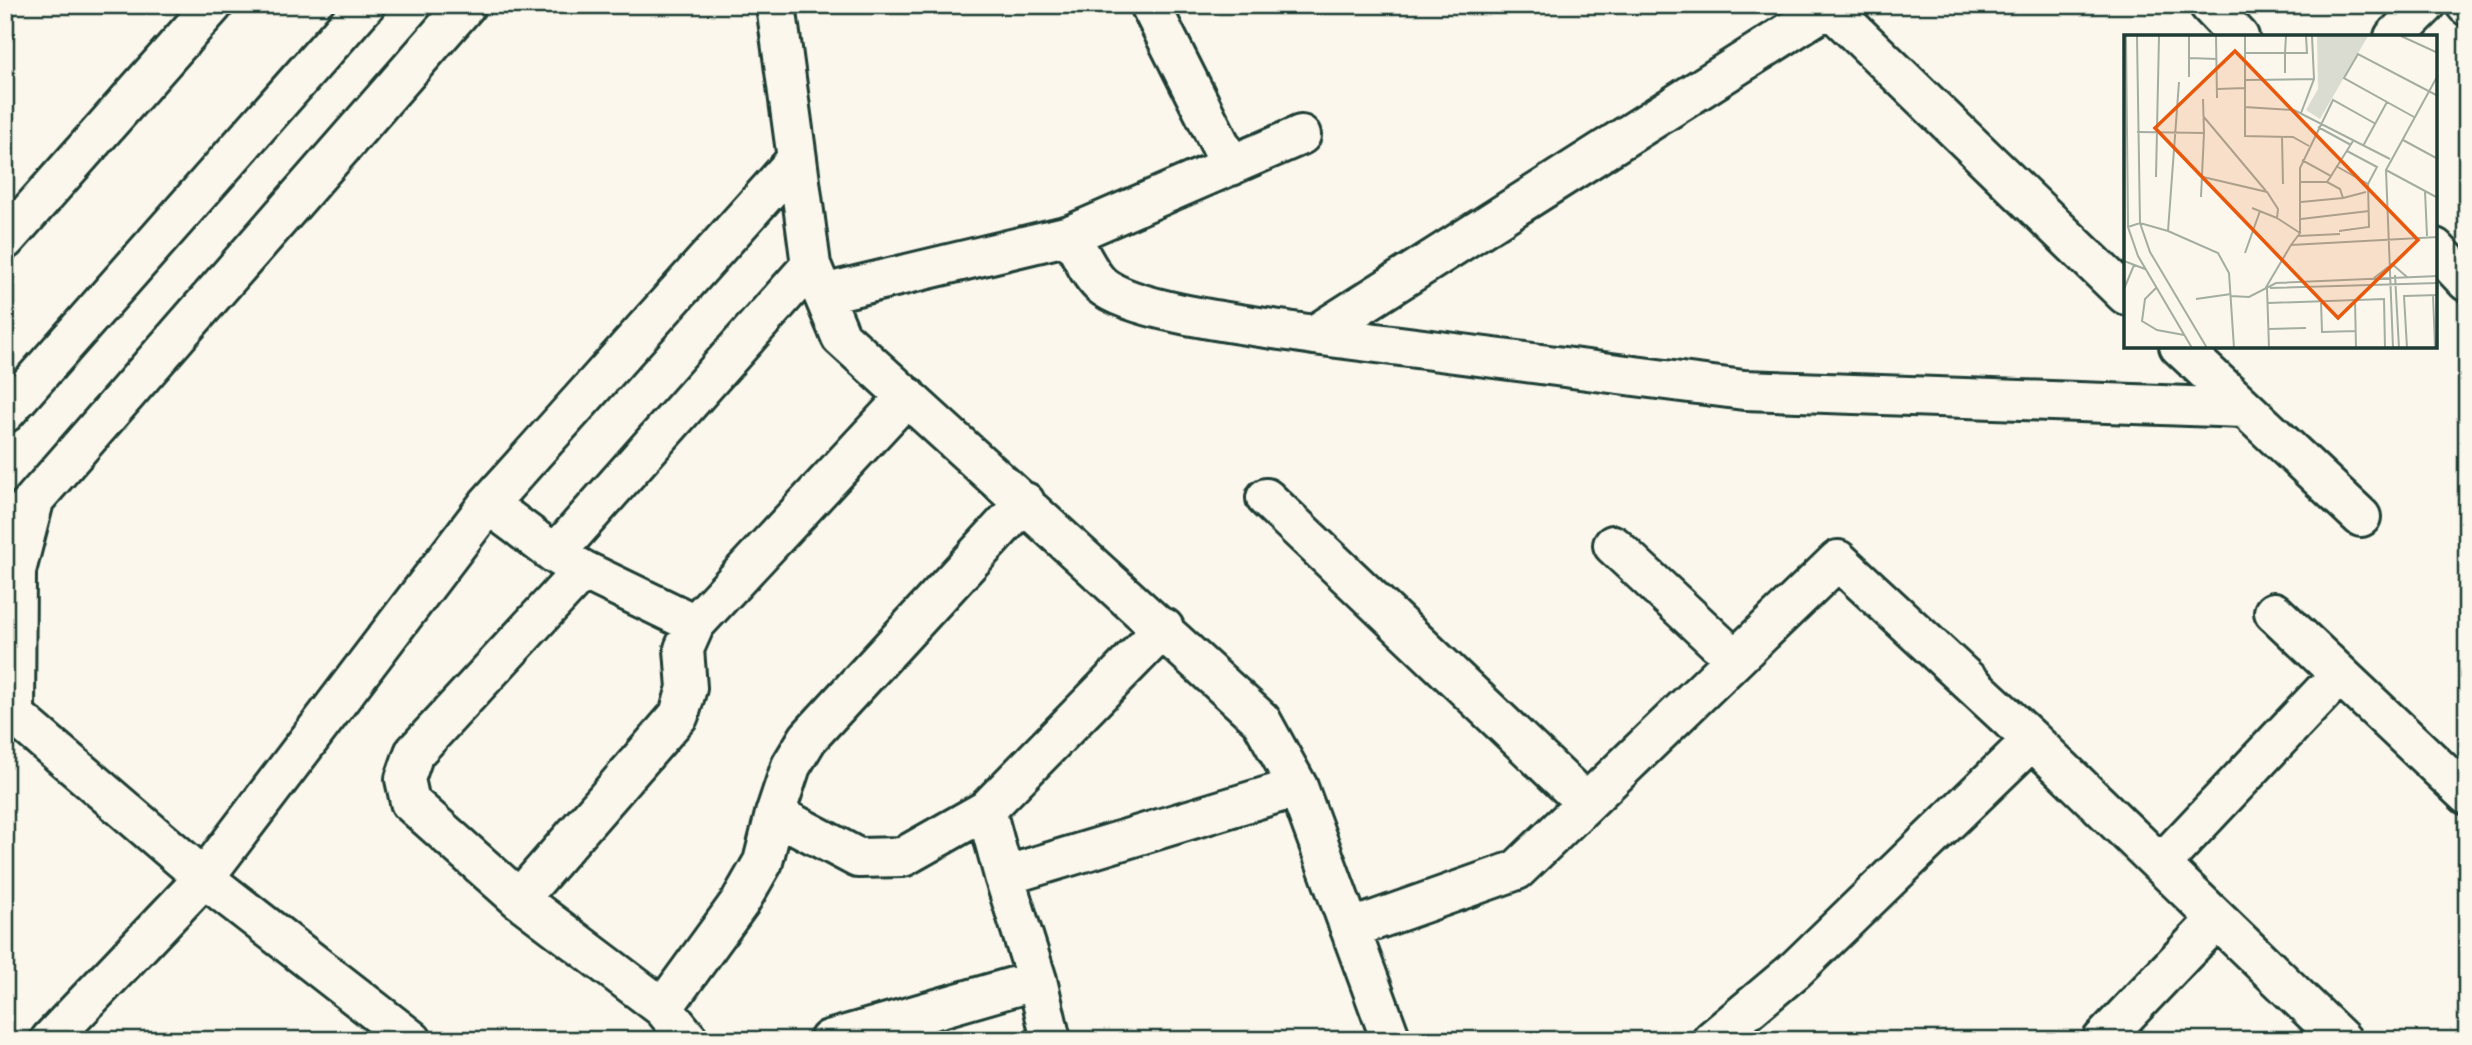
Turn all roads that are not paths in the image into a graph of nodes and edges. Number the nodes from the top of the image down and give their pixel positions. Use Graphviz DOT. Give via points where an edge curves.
graph roads {
  1 [pos="213,5"];
  2 [pos="365,5"];
  3 [pos="466,5"];
  4 [pos="776,5"];
  5 [pos="1150,5"];
  6 [pos="2209,5"];
  7 [pos="2426,5"];
  8 [pos="1828,6"];
  9 [pos="2237,35"];
  10 [pos="2396,35"];
  11 [pos="1301,135"];
  12 [pos="797,159"];
  13 [pos="1231,166"];
  14 [pos="8,230"];
  15 [pos="1070,235"];
  16 [pos="2437,250"];
  17 [pos="817,280"];
  18 [pos="2467,282"];
  19 [pos="2124,294"];
  20 [pos="1314,335"];
  21 [pos="2181,348"];
  22 [pos="907,396"];
  23 [pos="2245,408"];
  24 [pos="5,413"];
  25 [pos="1265,498"];
  26 [pos="35,499"];
  27 [pos="1025,502"];
  28 [pos="488,504"];
  29 [pos="2361,517"];
  30 [pos="5,533"];
  31 [pos="1613,545"];
  32 [pos="569,562"];
  33 [pos="2274,612"];
  34 [pos="695,624"];
  35 [pos="1164,628"];
  36 [pos="1735,659"];
  37 [pos="2339,675"];
  38 [pos="9,712"];
  39 [pos="2032,740"];
  40 [pos="1298,787"];
  41 [pos="2467,795"];
  42 [pos="1586,803"];
  43 [pos="986,810"];
  44 [pos="775,814"];
  45 [pos="2161,864"];
  46 [pos="1004,876"];
  47 [pos="204,878"];
  48 [pos="519,900"];
  49 [pos="2217,919"];
  50 [pos="1350,929"];
  51 [pos="1037,980"];
  52 [pos="663,1008"];
  53 [pos="50,1040"];
  54 [pos="412,1040"];
  55 [pos="689,1040"];
  56 [pos="829,1040"];
  57 [pos="1051,1040"];
  58 [pos="1391,1040"];
  59 [pos="1712,1040"];
  60 [pos="2102,1040"];
  61 [pos="2342,1040"];
  1 -- 14 [label="street"];
  2 -- 24 [label="street"];
  3 -- 26 [label="street"];
  4 -- 12 [label="street"];
  5 -- 13 [label="street"];
  6 -- 9 [label="street"];
  7 -- 10 [label="street"];
  8 -- 19 [label="street"];
  8 -- 20 [label="street"];
  11 -- 13 [label="street"];
  12 -- 17 [label="street"];
  12 -- 28 [label="street"];
  13 -- 15 [label="street"];
  15 -- 17 [label="street"];
  15 -- 20 [label="street" via="1100,284 1125,299"];
  16 -- 18 [label="street"];
  17 -- 22 [label="street" via="841,337"];
  17 -- 32 [label="street"];
  20 -- 23 [label="street" via="1744,390"];
  21 -- 23 [label="street"];
  22 -- 27 [label="street"];
  22 -- 34 [label="street"];
  23 -- 29 [label="street"];
  25 -- 42 [label="street"];
  26 -- 30 [label="street"];
  26 -- 38 [label="street" via="16,570"];
  27 -- 35 [label="street"];
  27 -- 44 [label="street" via="808,738 791,766"];
  28 -- 32 [label="street"];
  28 -- 47 [label="street"];
  31 -- 36 [label="street"];
  32 -- 34 [label="street"];
  32 -- 48 [label="street" via="414,753 405,779 410,802"];
  33 -- 37 [label="street"];
  34 -- 48 [label="street" via="684,649 687,688 679,715"];
  35 -- 40 [label="street" via="1261,720"];
  35 -- 43 [label="street"];
  36 -- 39 [label="street" via="1838,560"];
  36 -- 42 [label="street"];
  37 -- 41 [label="street"];
  37 -- 45 [label="street"];
  38 -- 47 [label="street"];
  39 -- 45 [label="street"];
  39 -- 59 [label="street" via="1794,971"];
  40 -- 46 [label="street"];
  40 -- 50 [label="street"];
  42 -- 50 [label="street" via="1517,870"];
  43 -- 44 [label="street" via="903,857 858,858"];
  43 -- 46 [label="street"];
  44 -- 52 [label="street" via="763,862 740,902"];
  45 -- 49 [label="street"];
  46 -- 51 [label="street"];
  47 -- 53 [label="street"];
  47 -- 54 [label="street"];
  48 -- 52 [label="street"];
  49 -- 60 [label="street"];
  49 -- 61 [label="street"];
  50 -- 58 [label="street"];
  51 -- 56 [label="street"];
  51 -- 57 [label="street"];
  52 -- 55 [label="street"];
}
